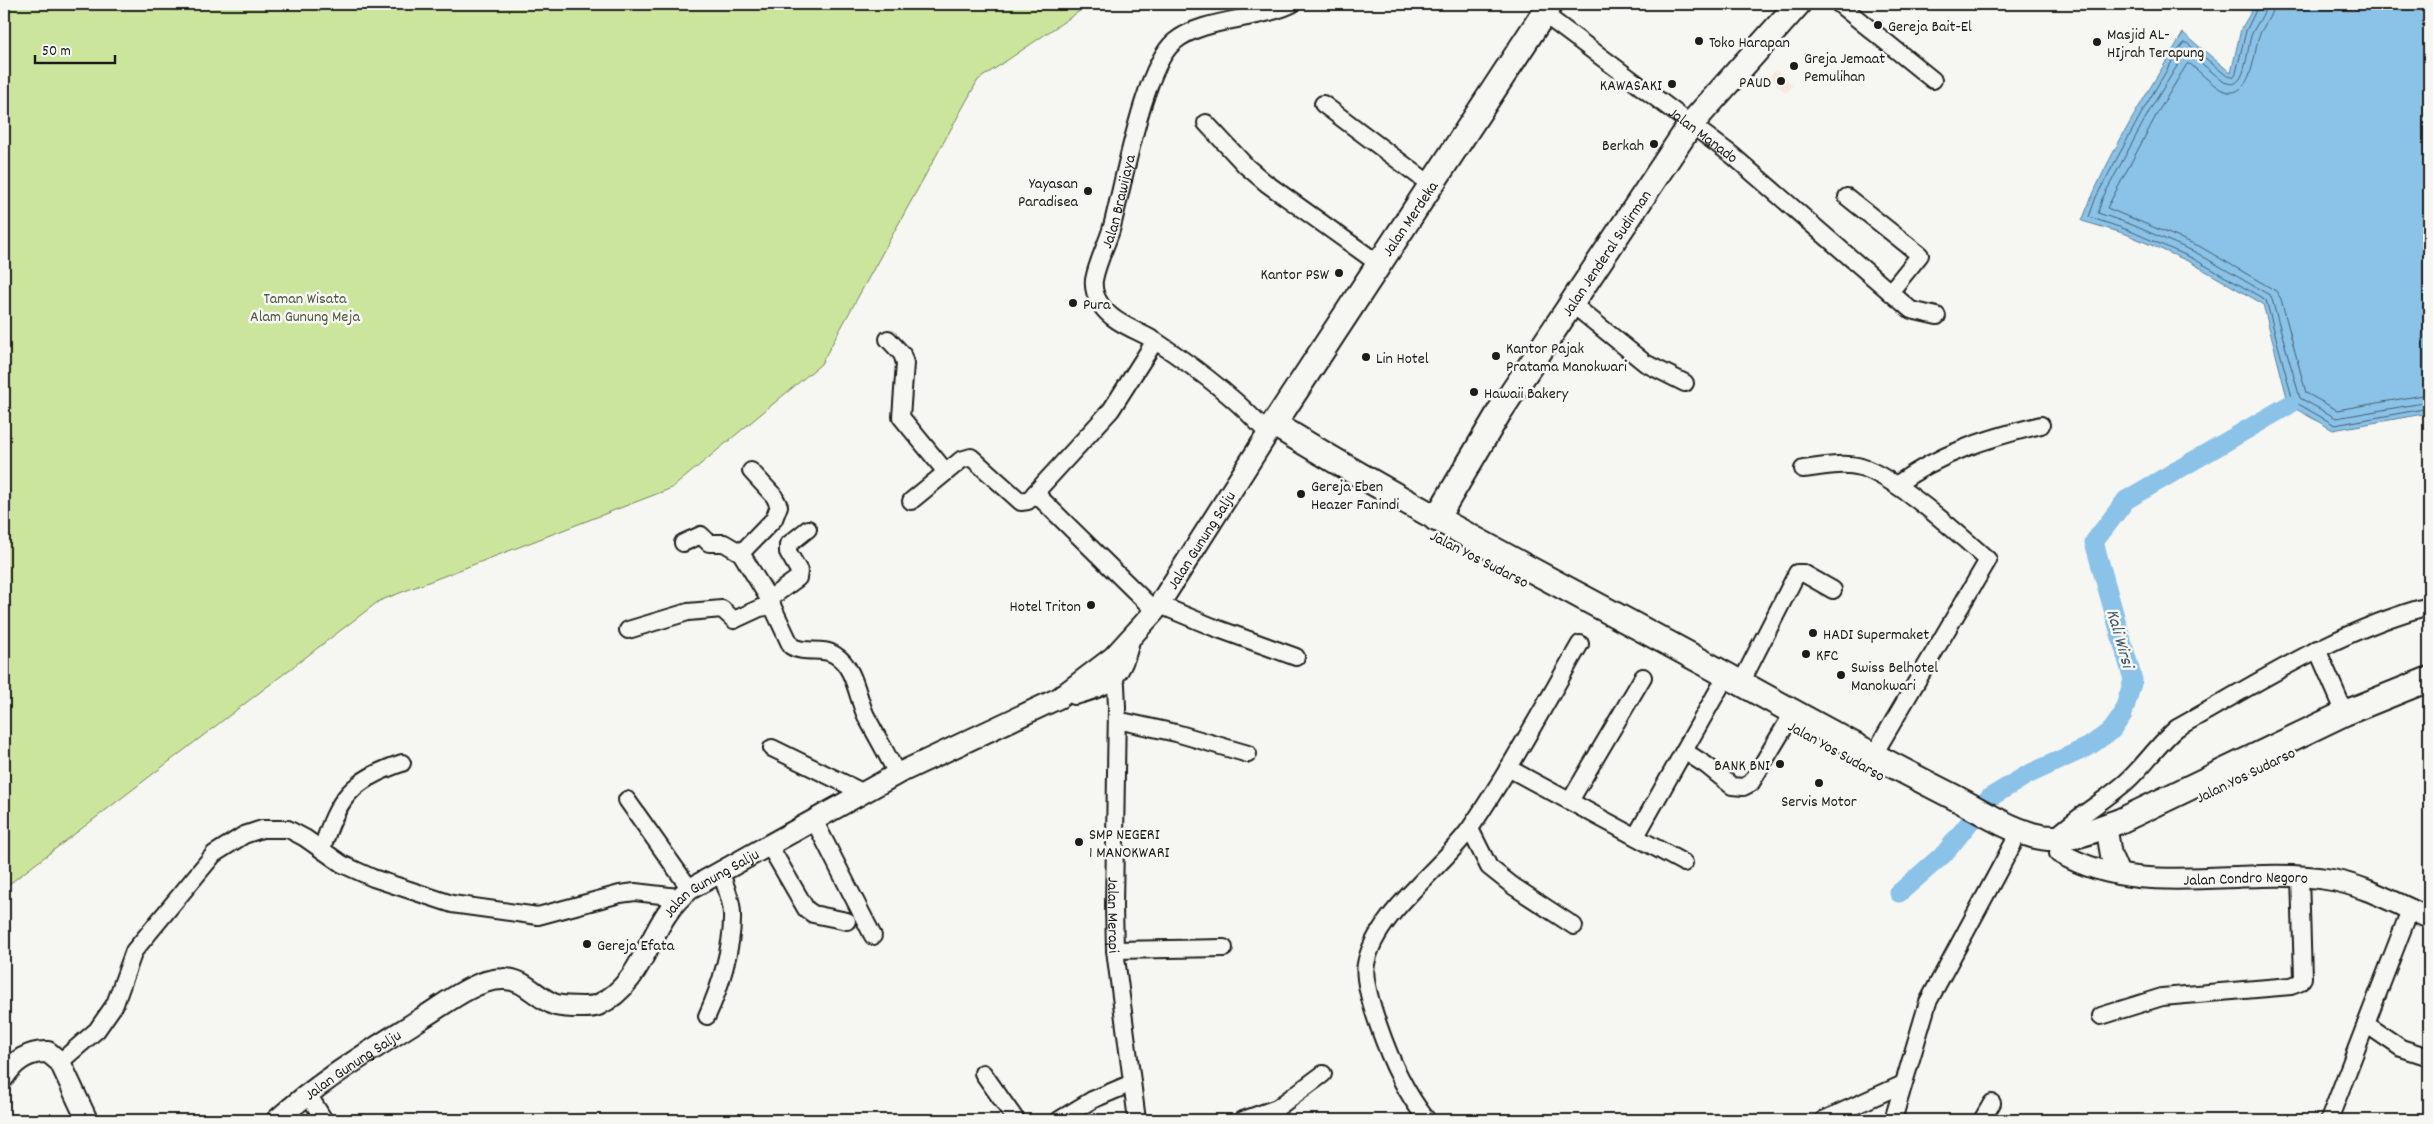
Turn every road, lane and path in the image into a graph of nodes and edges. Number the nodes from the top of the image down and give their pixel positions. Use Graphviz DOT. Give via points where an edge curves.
graph roads {
  1 [pos="1292,4"];
  2 [pos="1798,4"];
  3 [pos="1839,4"];
  4 [pos="1547,9"];
  5 [pos="1933,80"];
  6 [pos="1323,104"];
  7 [pos="1206,124"];
  8 [pos="1691,124"];
  9 [pos="1431,185"];
  10 [pos="1846,197"];
  11 [pos="1378,264"];
  12 [pos="1890,292"];
  13 [pos="1571,303"];
  14 [pos="1937,316"];
  15 [pos="888,339"];
  16 [pos="1155,341"];
  17 [pos="1685,383"];
  18 [pos="2041,425"];
  19 [pos="1271,428"];
  20 [pos="1803,469"];
  21 [pos="751,470"];
  22 [pos="946,472"];
  23 [pos="1896,485"];
  24 [pos="1035,493"];
  25 [pos="911,501"];
  26 [pos="1436,519"];
  27 [pos="808,529"];
  28 [pos="683,543"];
  29 [pos="741,553"];
  30 [pos="1834,590"];
  31 [pos="770,603"];
  32 [pos="2429,606"];
  33 [pos="1157,608"];
  34 [pos="628,630"];
  35 [pos="1638,634"];
  36 [pos="1580,644"];
  37 [pos="2316,649"];
  38 [pos="1296,657"];
  39 [pos="1106,673"];
  40 [pos="1643,677"];
  41 [pos="2429,679"];
  42 [pos="1731,685"];
  43 [pos="2429,690"];
  44 [pos="2344,713"];
  45 [pos="1117,714"];
  46 [pos="1787,723"];
  47 [pos="772,748"];
  48 [pos="1684,751"];
  49 [pos="1248,754"];
  50 [pos="1873,756"];
  51 [pos="2258,761"];
  52 [pos="402,763"];
  53 [pos="1508,768"];
  54 [pos="897,774"];
  55 [pos="864,792"];
  56 [pos="626,800"];
  57 [pos="1570,801"];
  58 [pos="1960,809"];
  59 [pos="814,820"];
  60 [pos="1993,828"];
  61 [pos="1470,829"];
  62 [pos="1636,836"];
  63 [pos="2108,837"];
  64 [pos="2013,844"];
  65 [pos="769,845"];
  66 [pos="2056,846"];
  67 [pos="322,849"];
  68 [pos="1684,863"];
  69 [pos="720,871"];
  70 [pos="2120,874"];
  71 [pos="2300,876"];
  72 [pos="684,893"];
  73 [pos="2410,910"];
  74 [pos="2429,918"];
  75 [pos="847,921"];
  76 [pos="1574,926"];
  77 [pos="873,936"];
  78 [pos="1224,948"];
  79 [pos="1115,950"];
  80 [pos="707,1016"];
  81 [pos="2101,1016"];
  82 [pos="2366,1024"];
  83 [pos="2429,1057"];
  84 [pos="60,1062"];
  85 [pos="983,1073"];
  86 [pos="1323,1074"];
  87 [pos="4,1077"];
  88 [pos="1132,1083"];
  89 [pos="1903,1084"];
  90 [pos="308,1094"];
  91 [pos="1992,1103"];
  92 [pos="86,1120"];
  93 [pos="276,1120"];
  94 [pos="324,1120"];
  95 [pos="1016,1120"];
  96 [pos="1059,1120"];
  97 [pos="1137,1120"];
  98 [pos="1243,1120"];
  99 [pos="1427,1120"];
  100 [pos="1823,1120"];
  101 [pos="1893,1120"];
  102 [pos="1982,1120"];
  103 [pos="2329,1120"];
  1 -- 16 [label="street, Jalan Brawijaya" via="1184,35 1168,48 1152,82 1094,280 1096,295 1107,313"];
  2 -- 8 [label="highway, Jalan Jenderal Sudirman"];
  3 -- 5 [label="street"];
  4 -- 8 [label="street, Jalan Manado"];
  4 -- 9 [label="highway, Jalan Merdeka"];
  6 -- 9 [label="street"];
  7 -- 11 [label="street" via="1259,178"];
  8 -- 12 [label="street, Jalan Manado" via="1774,189"];
  8 -- 13 [label="highway, Jalan Jenderal Sudirman"];
  9 -- 11 [label="highway, Jalan Merdeka"];
  10 -- 12 [label="street" via="1920,256"];
  11 -- 19 [label="highway, Jalan Merdeka"];
  12 -- 14 [label="street, Jalan Manado" via="1911,310"];
  13 -- 17 [label="street" via="1645,363"];
  13 -- 26 [label="highway, Jalan Jenderal Sudirman" via="1500,411"];
  15 -- 22 [label="street" via="902,354 905,363 901,416"];
  16 -- 19 [label="street, Jalan Brawijaya"];
  16 -- 24 [label="street" via="1111,410"];
  18 -- 23 [label="street" via="1947,454"];
  19 -- 26 [label="highway, Jalan Yos Sudarso"];
  19 -- 33 [label="main road, Jalan Gunung Salju"];
  19 -- 35 [label="highway, Jalan Yos Sudarso" via="1429,532"];
  20 -- 23 [label="street" via="1860,467"];
  21 -- 29 [label="street" via="779,506 774,519"];
  22 -- 24 [label="street" via="970,457 1021,502 1028,501"];
  22 -- 25 [label="street"];
  23 -- 50 [label="street" via="1988,561"];
  24 -- 33 [label="street"];
  26 -- 35 [label="highway, Jalan Yos Sudarso"];
  27 -- 31 [label="street" via="788,545 788,552 799,571 798,578"];
  28 -- 29 [label="street" via="701,535 709,543 724,543"];
  29 -- 31 [label="street"];
  30 -- 42 [label="street" via="1803,573 1797,573"];
  31 -- 34 [label="street" via="734,620 722,609 688,612"];
  31 -- 54 [label="street" via="791,646 831,652 842,662"];
  32 -- 37 [label="street" via="2369,625"];
  33 -- 38 [label="street"];
  33 -- 39 [label="main road, Jalan Gunung Salju" via="1129,641 1120,669"];
  35 -- 42 [label="highway, Jalan Yos Sudarso"];
  36 -- 53 [label="street"];
  37 -- 44 [label="street"];
  37 -- 66 [label="street" via="2177,728 2125,783 2085,811"];
  39 -- 45 [label="street, Jalan Merapi"];
  39 -- 54 [label="main road, Jalan Gunung Salju"];
  40 -- 57 [label="street"];
  41 -- 44 [label="highway, Jalan Yos Sudarso"];
  42 -- 46 [label="highway, Jalan Yos Sudarso"];
  42 -- 48 [label="street"];
  42 -- 50 [label="highway, Jalan Yos Sudarso"];
  43 -- 51 [label="highway, Jalan Yos Sudarso"];
  44 -- 51 [label="highway, Jalan Yos Sudarso"];
  45 -- 49 [label="street"];
  45 -- 79 [label="street, Jalan Merapi"];
  46 -- 48 [label="street" via="1751,784 1743,787 1732,786"];
  46 -- 58 [label="highway, Jalan Yos Sudarso"];
  47 -- 55 [label="street"];
  48 -- 62 [label="street"];
  50 -- 58 [label="highway, Jalan Yos Sudarso"];
  51 -- 63 [label="highway, Jalan Yos Sudarso" via="2138,825"];
  51 -- 66 [label="highway, Jalan Yos Sudarso"];
  52 -- 67 [label="street" via="375,772 352,788 332,817"];
  53 -- 57 [label="street"];
  53 -- 61 [label="street"];
  54 -- 55 [label="main road, Jalan Gunung Salju"];
  55 -- 59 [label="main road, Jalan Gunung Salju"];
  56 -- 72 [label="street"];
  57 -- 62 [label="street"];
  58 -- 60 [label="highway, Jalan Yos Sudarso"];
  59 -- 65 [label="main road, Jalan Gunung Salju"];
  59 -- 77 [label="street"];
  60 -- 64 [label="highway, Jalan Yos Sudarso"];
  60 -- 66 [label="highway, Jalan Yos Sudarso" via="2034,836"];
  61 -- 76 [label="street" via="1489,867"];
  61 -- 99 [label="street" via="1381,928 1366,963 1366,985 1395,1066"];
  62 -- 68 [label="street"];
  63 -- 66 [label="highway, Jalan Yos Sudarso" via="2090,846"];
  63 -- 70 [label="main road" via="2111,855"];
  64 -- 66 [label="highway, Jalan Yos Sudarso" via="2035,851"];
  64 -- 89 [label="street" via="1928,1002"];
  65 -- 69 [label="main road, Jalan Gunung Salju"];
  65 -- 75 [label="street" via="809,913"];
  66 -- 70 [label="main road, Jalan Condro Negoro" via="2094,869"];
  67 -- 72 [label="street" via="342,864 429,898 530,916 627,893"];
  67 -- 84 [label="street" via="288,830 262,829 244,834 214,854 134,951 115,1004 97,1030"];
  69 -- 72 [label="main road, Jalan Gunung Salju"];
  69 -- 80 [label="street" via="732,914 732,928 715,998"];
  70 -- 71 [label="main road, Jalan Condro Negoro" via="2203,880"];
  71 -- 73 [label="main road, Jalan Condro Negoro" via="2345,883"];
  71 -- 81 [label="street" via="2303,971 2300,983 2162,997"];
  72 -- 90 [label="main road, Jalan Gunung Salju" via="660,923 632,978 596,1006 556,1005 515,979 485,982 339,1070"];
  73 -- 74 [label="main road, Jalan Condro Negoro"];
  73 -- 82 [label="street"];
  78 -- 79 [label="street"];
  79 -- 88 [label="street, Jalan Merapi"];
  82 -- 83 [label="street" via="2400,1048"];
  82 -- 103 [label="street"];
  84 -- 87 [label="main road" via="48,1052 29,1054 11,1067"];
  84 -- 92 [label="main road"];
  85 -- 95 [label="street"];
  86 -- 98 [label="street" via="1277,1108"];
  88 -- 96 [label="street" via="1092,1100"];
  88 -- 97 [label="street, Jalan Merapi"];
  89 -- 100 [label="street"];
  89 -- 101 [label="street"];
  90 -- 93 [label="main road, Jalan Gunung Salju"];
  90 -- 94 [label="street"];
  91 -- 102 [label="street"];
}
